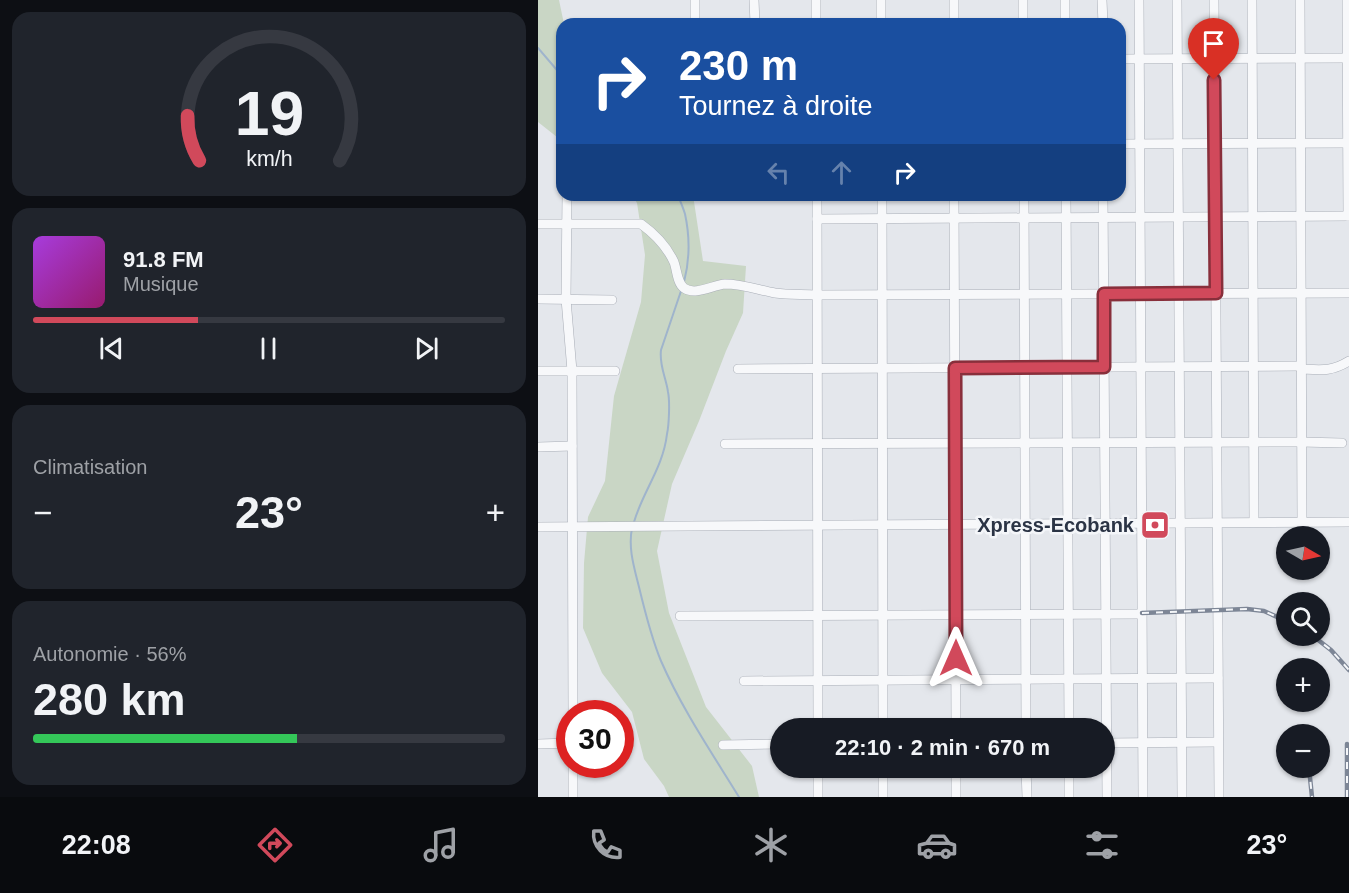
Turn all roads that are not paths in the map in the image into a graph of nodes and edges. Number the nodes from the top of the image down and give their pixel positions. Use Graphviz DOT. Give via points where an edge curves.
graph roads {
  1 [pos="695,0"];
  2 [pos="754,0"];
  3 [pos="816,0"];
  4 [pos="881,0"];
  5 [pos="954,0"];
  6 [pos="1023,0"];
  7 [pos="1065,0"];
  8 [pos="1102,0"];
  9 [pos="1139,0"];
  10 [pos="1177,0"];
  11 [pos="1214,0"];
  12 [pos="1252,0"];
  13 [pos="1300,0"];
  14 [pos="1347,0"];
  15 [pos="695,18"];
  16 [pos="755,18"];
  17 [pos="816,18"];
  18 [pos="881,18"];
  19 [pos="954,18"];
  20 [pos="1023,18"];
  21 [pos="1065,18"];
  22 [pos="1103,18"];
  23 [pos="1300,58"];
  24 [pos="1348,58"];
  25 [pos="1126,59"];
  26 [pos="1140,59"];
  27 [pos="1177,59"];
  28 [pos="1214,59"];
  29 [pos="1252,59"];
  30 [pos="1348,143"];
  31 [pos="1126,144"];
  32 [pos="1140,144"];
  33 [pos="1178,144"];
  34 [pos="1215,144"];
  35 [pos="1252,144"];
  36 [pos="1300,144"];
  37 [pos="567,201"];
  38 [pos="817,201"];
  39 [pos="882,201"];
  40 [pos="955,201"];
  41 [pos="1024,201"];
  42 [pos="1066,201"];
  43 [pos="1104,201"];
  44 [pos="1301,216"];
  45 [pos="1348,216"];
  46 [pos="1104,217"];
  47 [pos="1140,217"];
  48 [pos="1178,217"];
  49 [pos="1215,217"];
  50 [pos="1253,217"];
  51 [pos="955,218"];
  52 [pos="1024,218"];
  53 [pos="1066,218"];
  54 [pos="817,219"];
  55 [pos="882,219"];
  56 [pos="538,224"];
  57 [pos="566,224"];
  58 [pos="1348,292"];
  59 [pos="1179,293"];
  60 [pos="1216,293"];
  61 [pos="1253,293"];
  62 [pos="1301,293"];
  63 [pos="955,294"];
  64 [pos="1024,294"];
  65 [pos="1067,294"];
  66 [pos="1104,294"];
  67 [pos="1141,294"];
  68 [pos="817,295"];
  69 [pos="882,295"];
  70 [pos="538,299"];
  71 [pos="566,299"];
  72 [pos="612,300"];
  73 [pos="1348,361"];
  74 [pos="1253,366"];
  75 [pos="1067,367"];
  76 [pos="1104,367"];
  77 [pos="1141,367"];
  78 [pos="1179,367"];
  79 [pos="1216,367"];
  80 [pos="817,368"];
  81 [pos="882,368"];
  82 [pos="955,368"];
  83 [pos="1024,368"];
  84 [pos="1301,368"];
  85 [pos="738,369"];
  86 [pos="538,371"];
  87 [pos="572,371"];
  88 [pos="615,371"];
  89 [pos="1141,442"];
  90 [pos="1180,442"];
  91 [pos="1217,442"];
  92 [pos="1253,442"];
  93 [pos="1301,442"];
  94 [pos="955,443"];
  95 [pos="1025,443"];
  96 [pos="1067,443"];
  97 [pos="1105,443"];
  98 [pos="1342,443"];
  99 [pos="725,444"];
  100 [pos="818,444"];
  101 [pos="882,444"];
  102 [pos="572,446"];
  103 [pos="538,447"];
  104 [pos="1217,522"];
  105 [pos="1254,522"];
  106 [pos="1302,522"];
  107 [pos="1348,522"];
  108 [pos="1025,523"];
  109 [pos="1068,523"];
  110 [pos="1105,523"];
  111 [pos="1142,523"];
  112 [pos="1180,523"];
  113 [pos="818,524"];
  114 [pos="883,524"];
  115 [pos="955,524"];
  116 [pos="538,527"];
  117 [pos="572,527"];
  118 [pos="1068,614"];
  119 [pos="1106,614"];
  120 [pos="1142,614"];
  121 [pos="883,615"];
  122 [pos="956,615"];
  123 [pos="1026,615"];
  124 [pos="680,616"];
  125 [pos="818,616"];
  126 [pos="1218,678"];
  127 [pos="1026,679"];
  128 [pos="1069,679"];
  129 [pos="1106,679"];
  130 [pos="1142,679"];
  131 [pos="1181,679"];
  132 [pos="818,680"];
  133 [pos="883,680"];
  134 [pos="956,680"];
  135 [pos="744,681"];
  136 [pos="573,700"];
  137 [pos="818,718"];
  138 [pos="883,718"];
  139 [pos="956,718"];
  140 [pos="1026,718"];
  141 [pos="1069,718"];
  142 [pos="1106,718"];
  143 [pos="1182,742"];
  144 [pos="1218,742"];
  145 [pos="1115,743"];
  146 [pos="1143,743"];
  147 [pos="538,744"];
  148 [pos="556,744"];
  149 [pos="770,744"];
  150 [pos="723,745"];
  151 [pos="573,778"];
  152 [pos="818,778"];
  153 [pos="883,778"];
  154 [pos="956,778"];
  155 [pos="1026,778"];
  156 [pos="1069,778"];
  157 [pos="1107,778"];
  158 [pos="573,797"];
  159 [pos="818,797"];
  160 [pos="883,797"];
  161 [pos="956,797"];
  162 [pos="1027,797"];
  163 [pos="1069,797"];
  164 [pos="1107,797"];
  165 [pos="1143,797"];
  166 [pos="1182,797"];
  167 [pos="1219,797"];
  1 -- 15 [label="street"];
  2 -- 16 [label="street"];
  3 -- 17 [label="street"];
  4 -- 18 [label="street"];
  5 -- 19 [label="street"];
  6 -- 20 [label="street"];
  7 -- 21 [label="street"];
  8 -- 22 [label="street"];
  9 -- 26 [label="street"];
  10 -- 27 [label="street"];
  11 -- 28 [label="street"];
  12 -- 29 [label="street"];
  13 -- 23 [label="street"];
  14 -- 24 [label="street"];
  23 -- 24 [label="street"];
  23 -- 29 [label="street"];
  23 -- 36 [label="street"];
  24 -- 30 [label="street"];
  25 -- 26 [label="street"];
  26 -- 27 [label="street"];
  26 -- 32 [label="street"];
  27 -- 28 [label="street"];
  27 -- 33 [label="street"];
  28 -- 29 [label="street"];
  28 -- 34 [label="street"];
  29 -- 35 [label="street"];
  30 -- 36 [label="street"];
  30 -- 45 [label="street"];
  31 -- 32 [label="street"];
  32 -- 33 [label="street"];
  32 -- 47 [label="street"];
  33 -- 34 [label="street"];
  33 -- 48 [label="street"];
  34 -- 35 [label="street"];
  34 -- 49 [label="street"];
  35 -- 36 [label="street"];
  35 -- 50 [label="street"];
  36 -- 44 [label="street"];
  37 -- 57 [label="street"];
  38 -- 54 [label="street"];
  39 -- 55 [label="street"];
  40 -- 51 [label="street"];
  41 -- 52 [label="street"];
  42 -- 53 [label="street"];
  43 -- 46 [label="street"];
  44 -- 45 [label="street"];
  44 -- 50 [label="street"];
  44 -- 62 [label="street"];
  46 -- 47 [label="street"];
  46 -- 53 [label="street"];
  46 -- 66 [label="street"];
  47 -- 48 [label="street"];
  47 -- 67 [label="street"];
  48 -- 49 [label="street"];
  48 -- 59 [label="street"];
  49 -- 50 [label="street"];
  49 -- 60 [label="street"];
  50 -- 61 [label="street"];
  51 -- 52 [label="street"];
  51 -- 55 [label="street"];
  51 -- 63 [label="street"];
  52 -- 53 [label="street"];
  52 -- 64 [label="street"];
  53 -- 65 [label="street"];
  54 -- 55 [label="street"];
  54 -- 68 [label="street"];
  55 -- 69 [label="street"];
  56 -- 57 [label="street"];
  57 -- 68 [label="street" via="641,224 670,255 685,289 726,284"];
  57 -- 71 [label="street"];
  58 -- 62 [label="street"];
  59 -- 60 [label="street"];
  59 -- 67 [label="street"];
  59 -- 78 [label="street"];
  60 -- 61 [label="street"];
  60 -- 79 [label="street"];
  61 -- 62 [label="street"];
  61 -- 74 [label="street"];
  62 -- 84 [label="street"];
  63 -- 64 [label="street"];
  63 -- 69 [label="street"];
  63 -- 82 [label="street"];
  64 -- 65 [label="street"];
  64 -- 83 [label="street"];
  65 -- 66 [label="street"];
  65 -- 75 [label="street"];
  66 -- 67 [label="street"];
  66 -- 76 [label="street"];
  67 -- 77 [label="street"];
  68 -- 69 [label="street"];
  68 -- 80 [label="street"];
  69 -- 81 [label="street"];
  70 -- 71 [label="street"];
  71 -- 72 [label="street"];
  71 -- 87 [label="street"];
  73 -- 84 [label="street" via="1325,371"];
  74 -- 79 [label="street"];
  74 -- 84 [label="street"];
  74 -- 92 [label="street"];
  75 -- 76 [label="street"];
  75 -- 83 [label="street"];
  75 -- 96 [label="street"];
  76 -- 77 [label="street"];
  76 -- 97 [label="street"];
  77 -- 78 [label="street"];
  77 -- 89 [label="street"];
  78 -- 79 [label="street"];
  78 -- 90 [label="street"];
  79 -- 91 [label="street"];
  80 -- 81 [label="street"];
  80 -- 85 [label="street"];
  80 -- 100 [label="street"];
  81 -- 82 [label="street"];
  81 -- 101 [label="street"];
  82 -- 83 [label="street"];
  82 -- 94 [label="street"];
  83 -- 95 [label="street"];
  84 -- 93 [label="street"];
  86 -- 87 [label="street"];
  87 -- 88 [label="street"];
  87 -- 102 [label="street"];
  89 -- 90 [label="street"];
  89 -- 97 [label="street"];
  89 -- 111 [label="street"];
  90 -- 91 [label="street"];
  90 -- 112 [label="street"];
  91 -- 92 [label="street"];
  91 -- 104 [label="street"];
  92 -- 93 [label="street"];
  92 -- 105 [label="street"];
  93 -- 98 [label="street"];
  93 -- 106 [label="street"];
  94 -- 95 [label="street"];
  94 -- 101 [label="street"];
  94 -- 115 [label="street"];
  95 -- 96 [label="street"];
  95 -- 108 [label="street"];
  96 -- 97 [label="street"];
  96 -- 109 [label="street"];
  97 -- 110 [label="street"];
  99 -- 100 [label="street"];
  100 -- 101 [label="street"];
  100 -- 113 [label="street"];
  101 -- 114 [label="street"];
  102 -- 103 [label="street"];
  102 -- 117 [label="street"];
  104 -- 105 [label="street"];
  104 -- 112 [label="street"];
  104 -- 126 [label="street"];
  105 -- 106 [label="street"];
  106 -- 107 [label="street"];
  108 -- 109 [label="street"];
  108 -- 115 [label="street"];
  108 -- 123 [label="street"];
  109 -- 110 [label="street"];
  109 -- 118 [label="street"];
  110 -- 111 [label="street"];
  110 -- 119 [label="street"];
  111 -- 112 [label="street"];
  111 -- 120 [label="street"];
  112 -- 131 [label="street"];
  113 -- 114 [label="street"];
  113 -- 117 [label="street"];
  113 -- 125 [label="street"];
  114 -- 115 [label="street"];
  114 -- 121 [label="street"];
  115 -- 122 [label="street"];
  116 -- 117 [label="street"];
  117 -- 136 [label="street"];
  118 -- 119 [label="street"];
  118 -- 123 [label="street"];
  118 -- 128 [label="street"];
  119 -- 120 [label="street"];
  119 -- 129 [label="street"];
  120 -- 130 [label="street"];
  121 -- 122 [label="street"];
  121 -- 125 [label="street"];
  121 -- 133 [label="street"];
  122 -- 123 [label="street"];
  122 -- 134 [label="street"];
  123 -- 127 [label="street"];
  124 -- 125 [label="street"];
  125 -- 132 [label="street"];
  126 -- 131 [label="street"];
  126 -- 144 [label="street"];
  127 -- 128 [label="street"];
  127 -- 134 [label="street"];
  127 -- 140 [label="street"];
  128 -- 129 [label="street"];
  128 -- 141 [label="street"];
  129 -- 130 [label="street"];
  129 -- 142 [label="street"];
  130 -- 131 [label="street"];
  130 -- 146 [label="street"];
  131 -- 143 [label="street"];
  132 -- 133 [label="street"];
  132 -- 135 [label="street"];
  132 -- 137 [label="street"];
  133 -- 134 [label="street"];
  133 -- 138 [label="street"];
  134 -- 139 [label="street"];
  143 -- 144 [label="street"];
  143 -- 146 [label="street"];
  143 -- 166 [label="street"];
  144 -- 167 [label="street"];
  145 -- 146 [label="street"];
  146 -- 165 [label="street"];
  147 -- 148 [label="street"];
  149 -- 150 [label="street"];
  151 -- 158 [label="street"];
  152 -- 159 [label="street"];
  153 -- 160 [label="street"];
  154 -- 161 [label="street"];
  155 -- 162 [label="street"];
  156 -- 163 [label="street"];
  157 -- 164 [label="street"];
}
